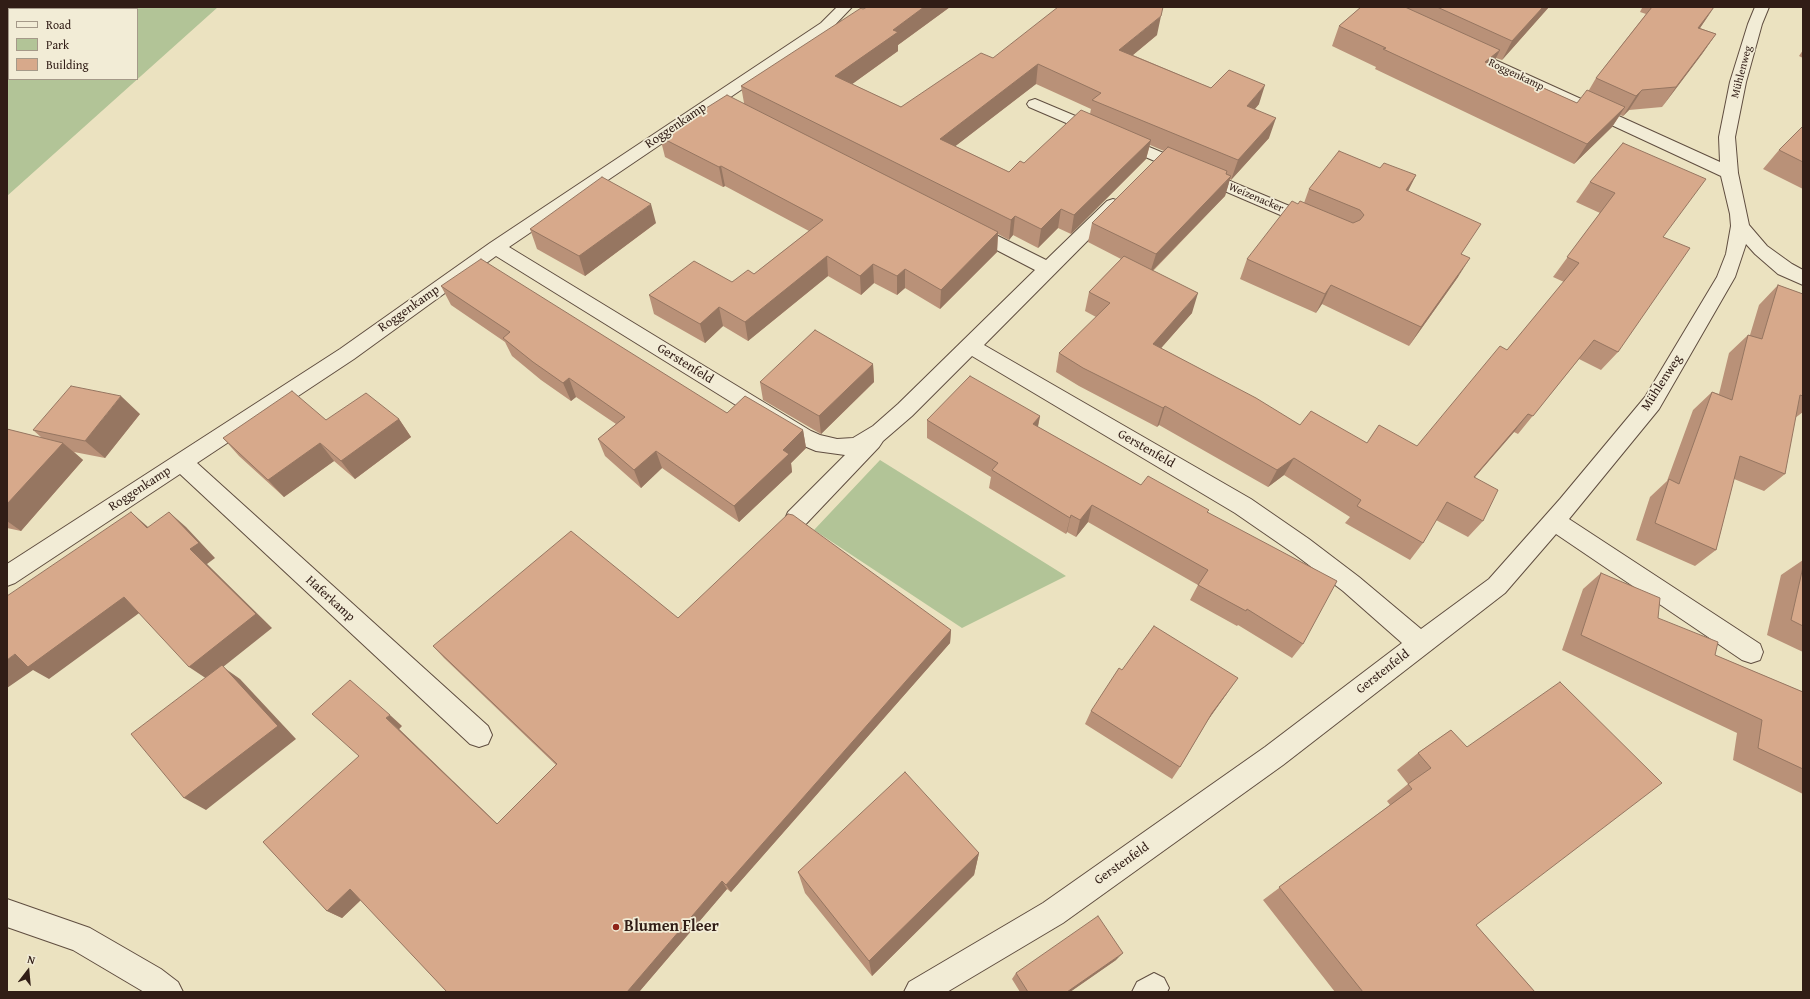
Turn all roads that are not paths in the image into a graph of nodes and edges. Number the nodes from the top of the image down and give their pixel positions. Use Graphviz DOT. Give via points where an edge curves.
graph roads {
  1 [pos="845,7"];
  2 [pos="1756,9"];
  3 [pos="1455,47"];
  4 [pos="1035,104"];
  5 [pos="1728,173"];
  6 [pos="1126,191"];
  7 [pos="956,222"];
  8 [pos="1740,226"];
  9 [pos="1329,229"];
  10 [pos="496,247"];
  11 [pos="1048,269"];
  12 [pos="1803,278"];
  13 [pos="970,346"];
  14 [pos="880,432"];
  15 [pos="181,462"];
  16 [pos="796,519"];
  17 [pos="1554,521"];
  18 [pos="7,576"];
  19 [pos="1420,643"];
  20 [pos="1751,652"];
  21 [pos="479,735"];
  22 [pos="7,913"];
  23 [pos="932,989"];
  24 [pos="168,992"];
  1 -- 10 [label="street, Roggenkamp" via="826,26 723,102"];
  2 -- 5 [label="street, Mühlenweg" via="1727,137"];
  3 -- 5 [label="street, Roggenkamp"];
  4 -- 9 [label="street, Weizenacker" via="1154,163"];
  5 -- 8 [label="street, Mühlenweg"];
  6 -- 11 [label="street, Gerstenfeld"];
  7 -- 11 [label="street"];
  8 -- 12 [label="street" via="1761,250 1785,269"];
  8 -- 17 [label="street, Mühlenweg" via="1735,254 1726,277 1652,403"];
  10 -- 14 [label="street, Gerstenfeld" via="816,443 837,447 857,446"];
  10 -- 15 [label="street, Roggenkamp" via="347,354"];
  11 -- 13 [label="street, Gerstenfeld"];
  13 -- 14 [label="street, Gerstenfeld"];
  13 -- 19 [label="street, Gerstenfeld" via="1243,506 1351,584"];
  14 -- 16 [label="street, Gerstenfeld"];
  15 -- 18 [label="street, Roggenkamp"];
  15 -- 21 [label="street, Haferkamp"];
  17 -- 19 [label="street, Mühlenweg" via="1497,586"];
  17 -- 20 [label="street"];
  19 -- 23 [label="street, Gerstenfeld" via="1274,756 1053,913"];
  22 -- 24 [label="street" via="80,938 151,979"];
}
